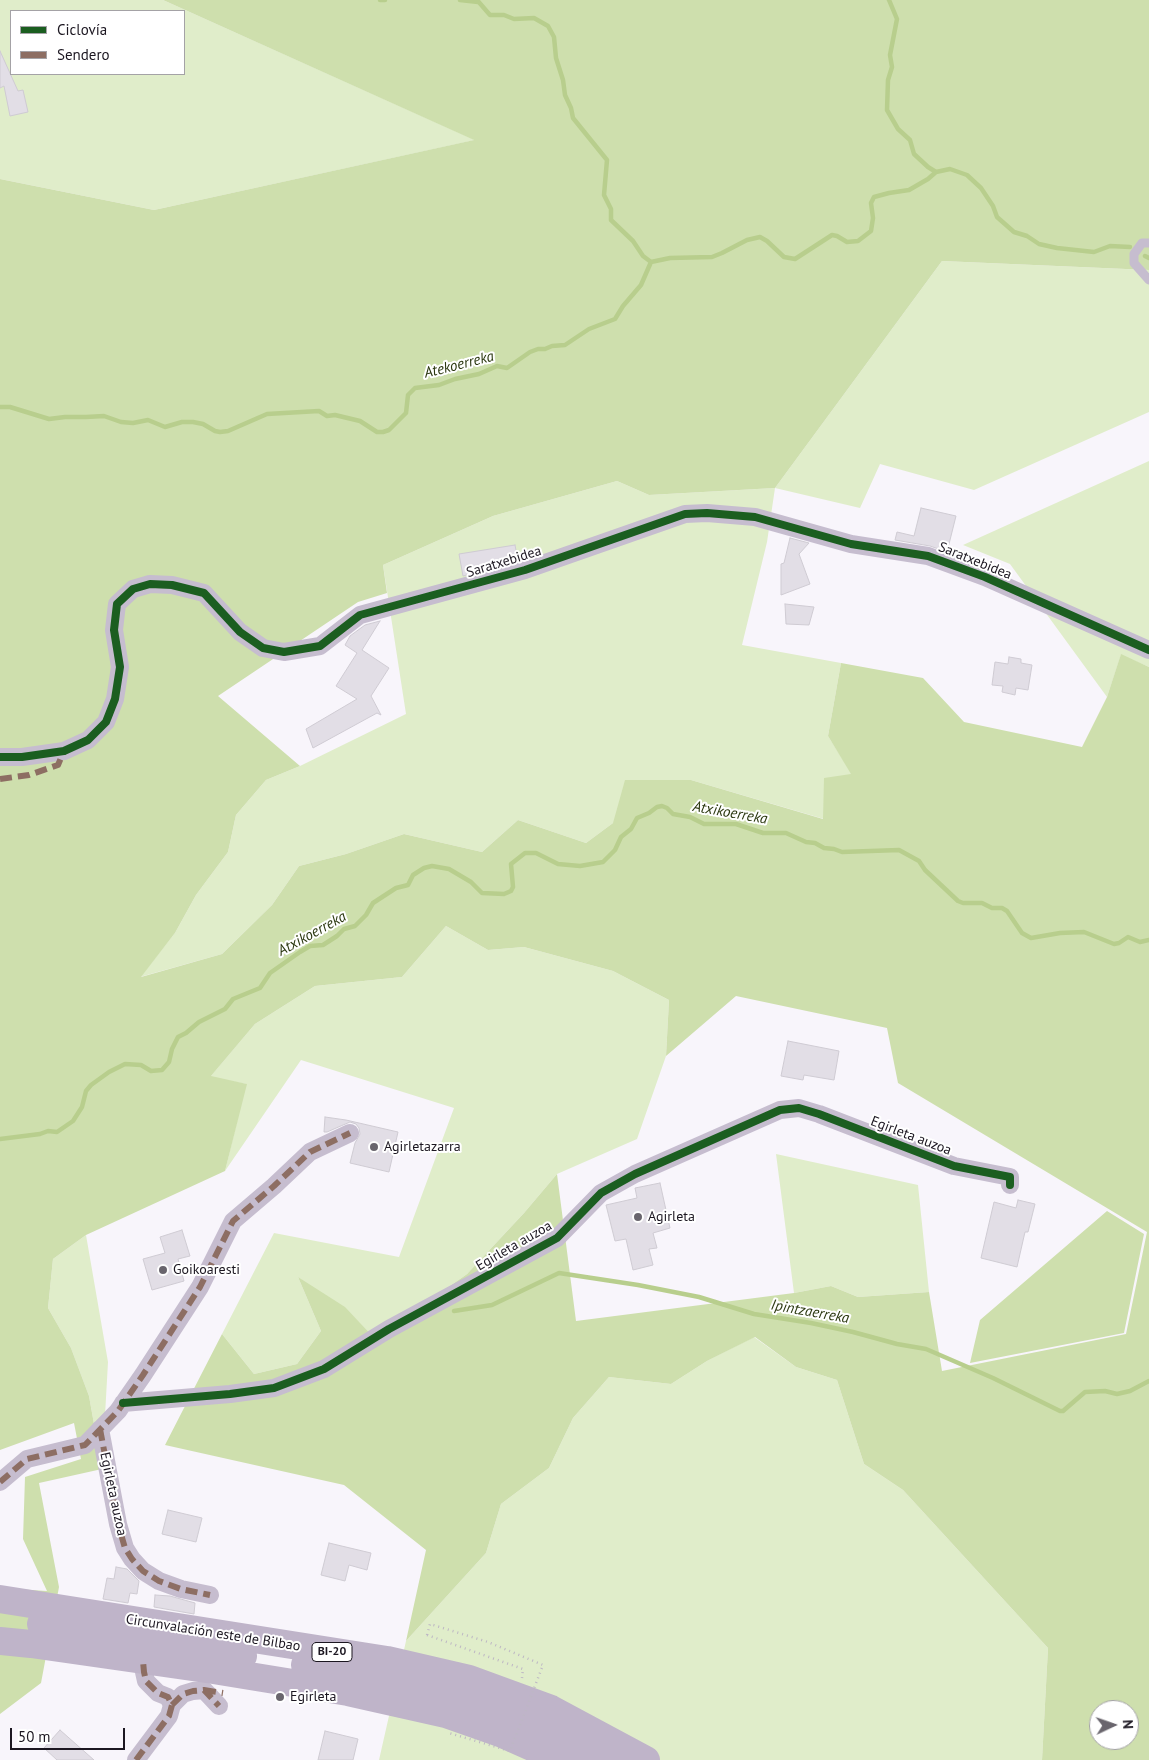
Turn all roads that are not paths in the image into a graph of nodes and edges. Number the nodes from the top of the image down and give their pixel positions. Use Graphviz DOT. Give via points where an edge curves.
graph roads {
  1 [pos="1149,243"];
  2 [pos="1149,280"];
  3 [pos="1149,650"];
  4 [pos="0,757"];
  5 [pos="350,1133"];
  6 [pos="1010,1185"];
  7 [pos="123,1404"];
  8 [pos="100,1429"];
  9 [pos="0,1482"];
  10 [pos="210,1595"];
  11 [pos="0,1599"];
  12 [pos="0,1635"];
  13 [pos="143,1661"];
  14 [pos="221,1699"];
  15 [pos="172,1705"];
  16 [pos="136,1760"];
  17 [pos="561,1760"];
  18 [pos="604,1760"];
  19 [pos="646,1760"];
  1 -- 2 [label="lane" via="1142,243 1134,254 1134,263"];
  3 -- 4 [label="street, Saratxebidea" via="985,577 928,556 851,544 755,517 685,514 525,570 360,615 320,646 284,652 262,648 240,632 204,593 172,585 150,584 133,590 117,604 114,630 120,667 115,699 106,722 88,740 64,751"];
  5 -- 7 [label="street, Egirleta auzoa" via="310,1152 233,1221 200,1287"];
  6 -- 7 [label="street, Egirleta auzoa" via="1010,1177 954,1166 819,1114 799,1108 780,1110 635,1174 601,1193 557,1238 389,1329 324,1369 274,1388"];
  7 -- 8 [label="street, Egirleta auzoa"];
  8 -- 9 [label="street, Egirleta auzoa" via="85,1445 26,1458"];
  8 -- 10 [label="street, Egirleta auzoa" via="118,1524 132,1559 159,1581"];
  11 -- 19 [label="main road, Circunvalación este de Bilbao / BI-20" via="387,1660 461,1677 551,1708"];
  12 -- 13 [label="main road" via="31,1644"];
  12 -- 18 [label="main road, Circunvalación este de Bilbao / BI-20" via="91,1633 407,1684 485,1705"];
  13 -- 15 [label="street" via="146,1681 158,1693 168,1697"];
  13 -- 17 [label="main road" via="348,1692 446,1714"];
  14 -- 15 [label="street" via="204,1690 193,1691 183,1694"];
  15 -- 16 [label="street" via="169,1716"];
}
